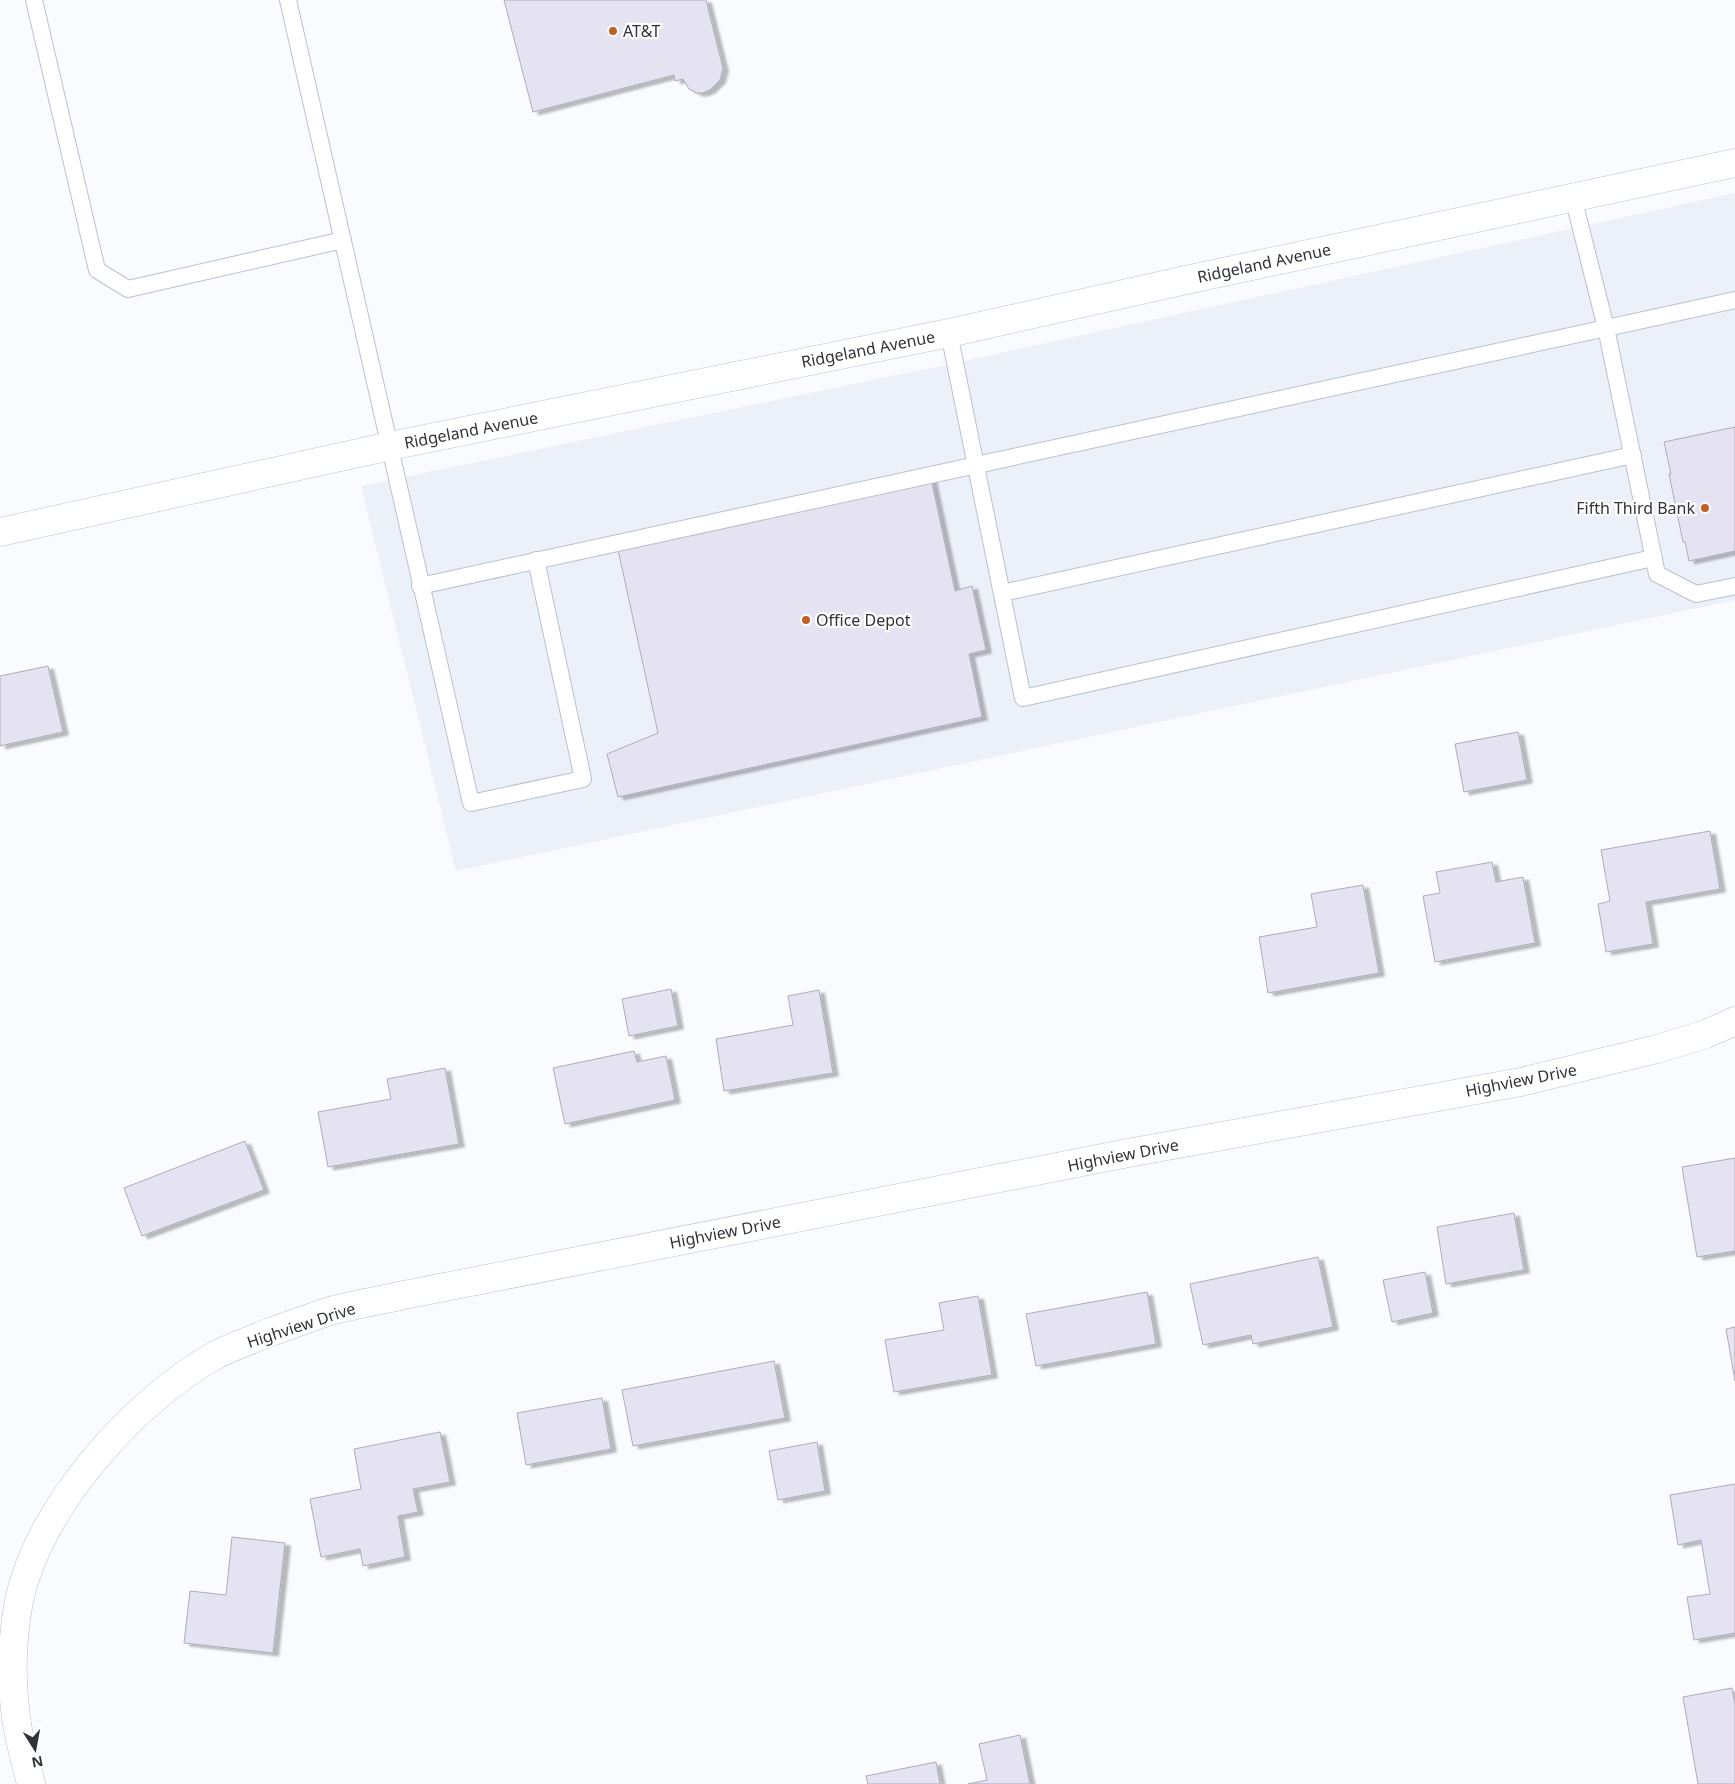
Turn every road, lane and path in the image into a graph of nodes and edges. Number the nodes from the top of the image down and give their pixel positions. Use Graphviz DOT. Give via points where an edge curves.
graph roads {
  1 [pos="34,0"];
  2 [pos="288,0"];
  3 [pos="1735,163"];
  4 [pos="1573,197"];
  5 [pos="343,240"];
  6 [pos="1735,300"];
  7 [pos="1606,328"];
  8 [pos="949,333"];
  9 [pos="390,446"];
  10 [pos="1633,455"];
  11 [pos="976,464"];
  12 [pos="0,532"];
  13 [pos="1654,558"];
  14 [pos="536,560"];
  15 [pos="420,586"];
  16 [pos="1735,586"];
  17 [pos="1002,593"];
  18 [pos="1735,1021"];
  19 [pos="31,1784"];
  1 -- 5 [label="lane" via="97,270 128,289"];
  2 -- 5 [label="lane"];
  3 -- 4 [label="street, Ridgeland Avenue"];
  4 -- 7 [label="lane"];
  4 -- 8 [label="street, Ridgeland Avenue"];
  5 -- 9 [label="lane"];
  6 -- 7 [label="lane"];
  7 -- 10 [label="lane"];
  7 -- 11 [label="lane"];
  8 -- 9 [label="street, Ridgeland Avenue"];
  8 -- 11 [label="lane"];
  9 -- 12 [label="street, Ridgeland Avenue"];
  9 -- 15 [label="lane"];
  10 -- 13 [label="lane"];
  10 -- 17 [label="lane"];
  11 -- 14 [label="lane"];
  11 -- 17 [label="lane"];
  13 -- 16 [label="lane" via="1657,574 1696,594"];
  13 -- 17 [label="lane" via="1023,698"];
  14 -- 15 [label="lane"];
  14 -- 15 [label="lane" via="583,779 471,803"];
  18 -- 19 [label="street, Highview Drive" via="1657,1049 1530,1080 1138,1152 326,1312 215,1356 141,1409 64,1499 39,1546 20,1600 13,1674 16,1718"];
}
